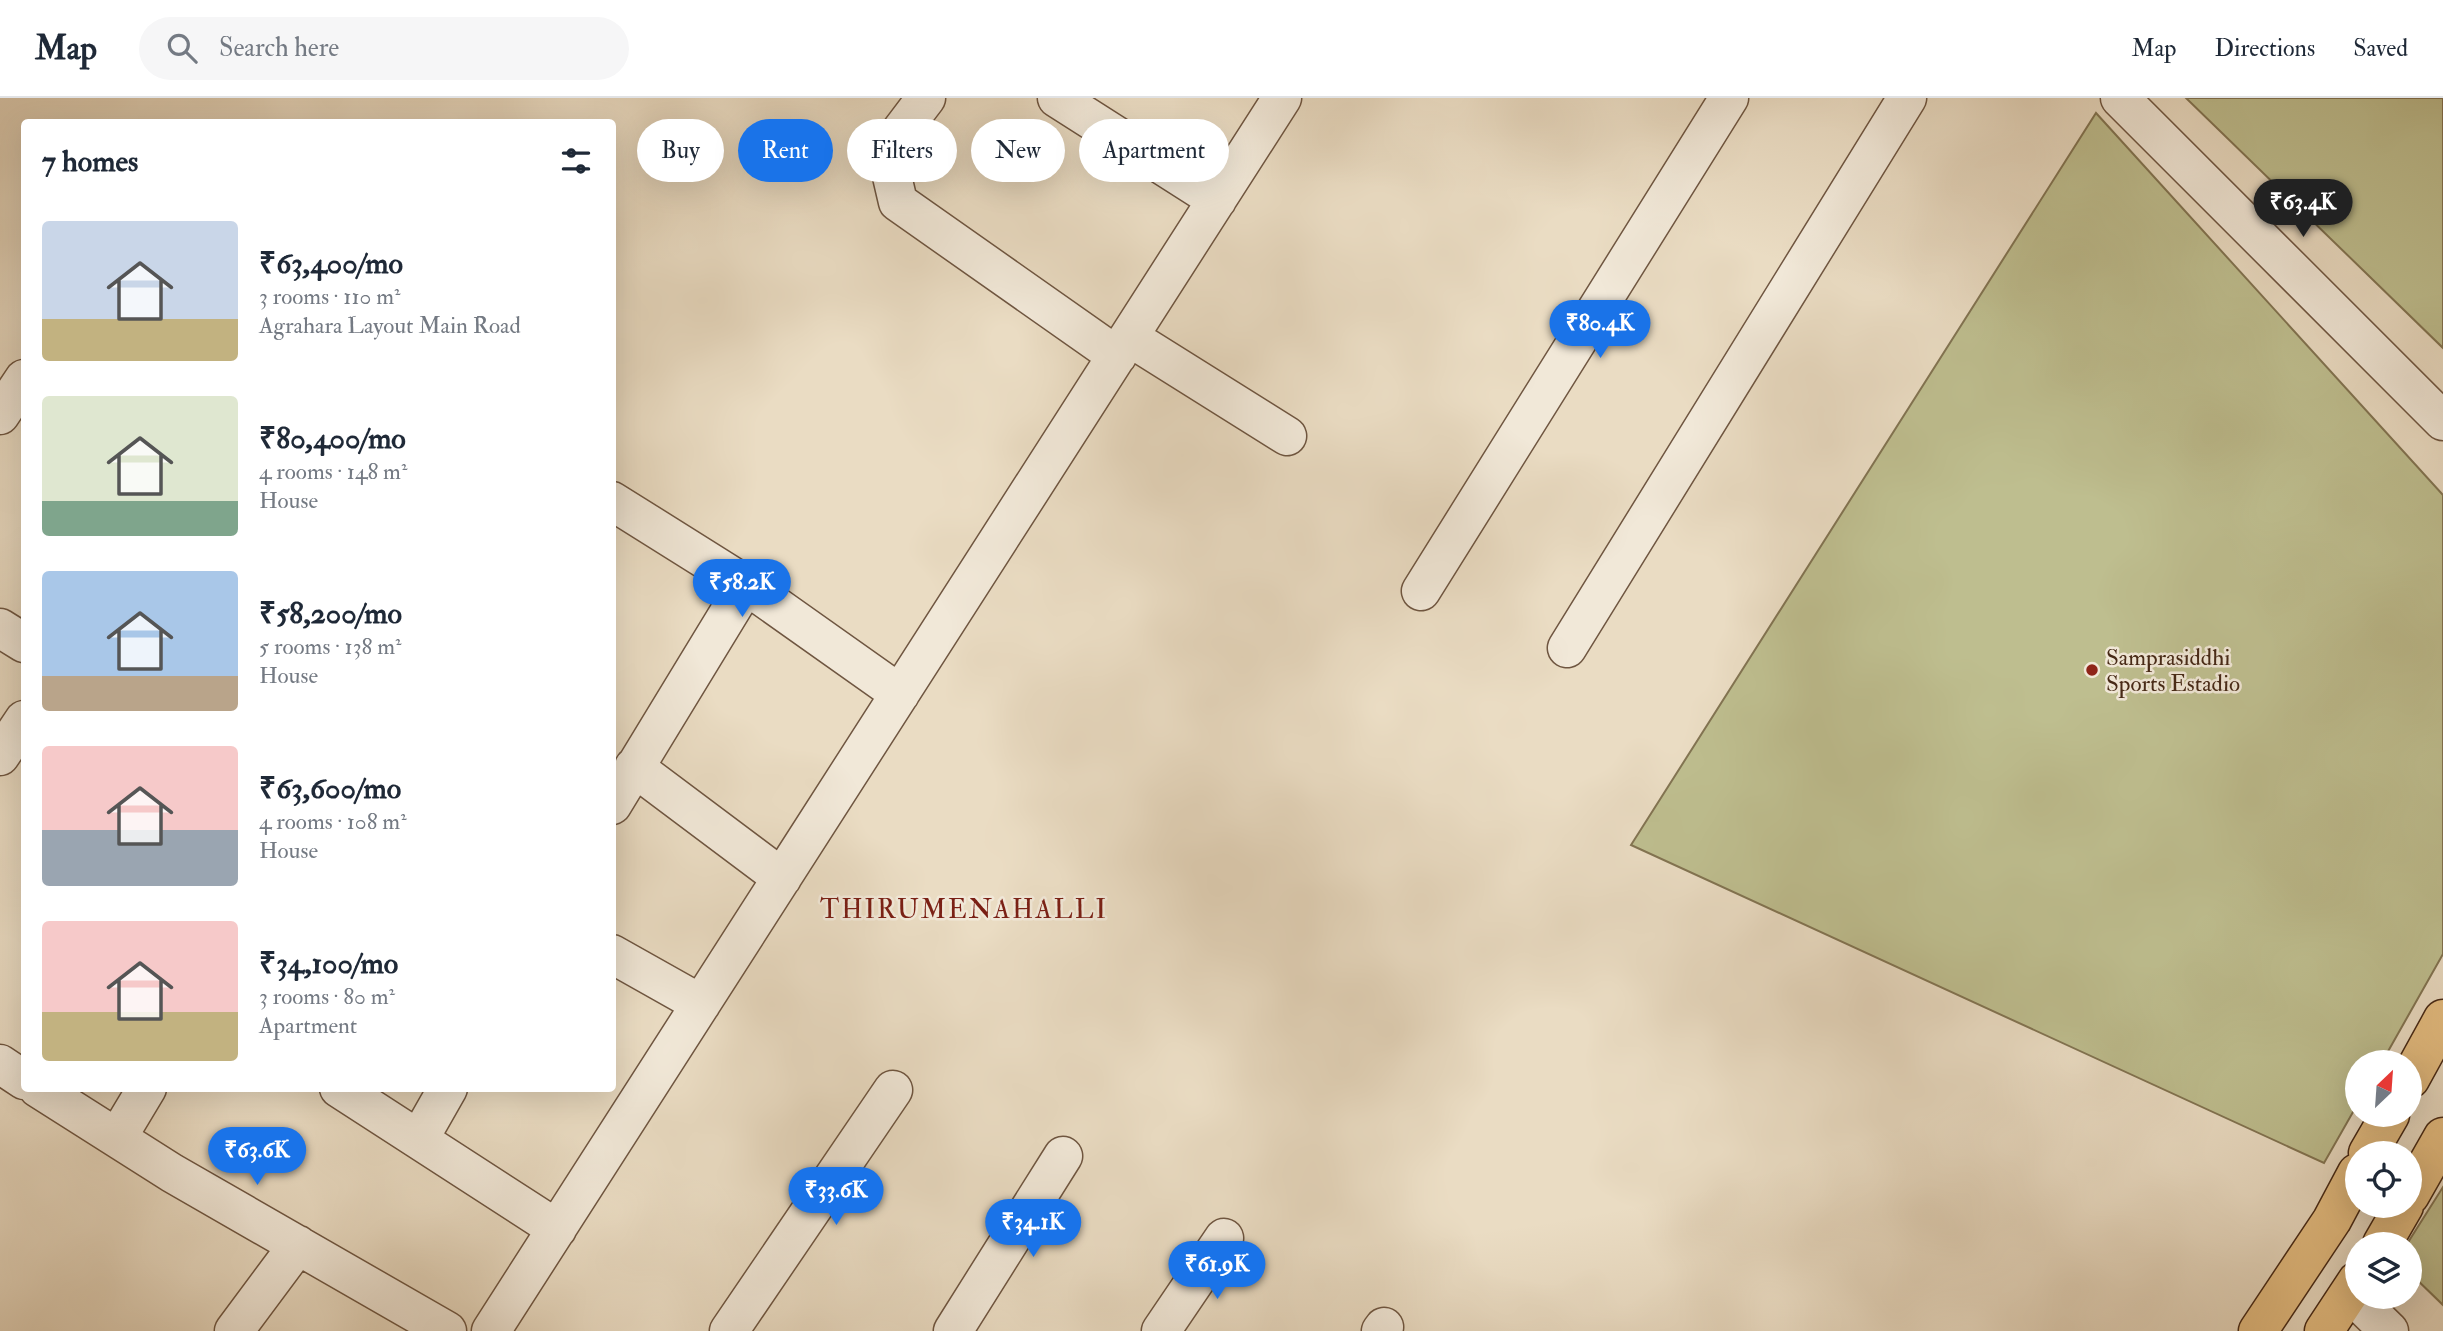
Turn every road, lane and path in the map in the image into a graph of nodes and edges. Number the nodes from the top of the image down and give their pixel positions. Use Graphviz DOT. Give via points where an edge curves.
graph roads {
  1 [pos="926,98"];
  2 [pos="1057,98"];
  3 [pos="1282,98"];
  4 [pos="1729,98"];
  5 [pos="1907,98"];
  6 [pos="2120,98"];
  7 [pos="1217,200"];
  8 [pos="1123,347"];
  9 [pos="21,384"];
  10 [pos="0,415"];
  11 [pos="2443,421"];
  12 [pos="1287,436"];
  13 [pos="616,504"];
  14 [pos="746,585"];
  15 [pos="1421,591"];
  16 [pos="0,628"];
  17 [pos="21,641"];
  18 [pos="1567,648"];
  19 [pos="900,694"];
  20 [pos="21,724"];
  21 [pos="0,756"];
  22 [pos="634,767"];
  23 [pos="616,798"];
  24 [pos="782,878"];
  25 [pos="616,956"];
  26 [pos="701,1004"];
  27 [pos="2443,1019"];
  28 [pos="2422,1057"];
  29 [pos="0,1064"];
  30 [pos="21,1078"];
  31 [pos="893,1090"];
  32 [pos="44,1092"];
  33 [pos="145,1092"];
  34 [pos="344,1092"];
  35 [pos="446,1092"];
  36 [pos="2443,1137"];
  37 [pos="117,1138"];
  38 [pos="419,1139"];
  39 [pos="1063,1156"];
  40 [pos="2422,1174"];
  41 [pos="2345,1196"];
  42 [pos="557,1229"];
  43 [pos="1224,1238"];
  44 [pos="298,1245"];
  45 [pos="2345,1299"];
  46 [pos="2371,1309"];
  47 [pos="234,1331"];
  48 [pos="447,1331"];
  49 [pos="491,1331"];
  50 [pos="729,1331"];
  51 [pos="953,1331"];
  52 [pos="1161,1331"];
  53 [pos="2258,1331"];
  54 [pos="2324,1331"];
  55 [pos="2389,1331"];
  1 -- 8 [label="street" via="895,139 891,172 898,202"];
  2 -- 7 [label="street"];
  3 -- 7 [label="street"];
  4 -- 15 [label="street"];
  5 -- 18 [label="street"];
  6 -- 11 [label="street"];
  7 -- 8 [label="street"];
  8 -- 12 [label="street"];
  8 -- 19 [label="street"];
  9 -- 10 [label="street"];
  13 -- 14 [label="street"];
  14 -- 19 [label="street"];
  14 -- 22 [label="street"];
  16 -- 17 [label="street"];
  19 -- 24 [label="street"];
  20 -- 21 [label="street"];
  22 -- 23 [label="street"];
  22 -- 24 [label="street"];
  24 -- 26 [label="street"];
  25 -- 26 [label="street"];
  26 -- 42 [label="street"];
  27 -- 28 [label="main road"];
  29 -- 30 [label="street"];
  31 -- 50 [label="street"];
  32 -- 37 [label="street"];
  33 -- 37 [label="street"];
  34 -- 38 [label="street"];
  35 -- 38 [label="street"];
  36 -- 40 [label="main road"];
  37 -- 44 [label="street"];
  38 -- 42 [label="street"];
  39 -- 51 [label="street"];
  41 -- 53 [label="main road"];
  42 -- 49 [label="street"];
  43 -- 52 [label="street"];
  44 -- 47 [label="street"];
  44 -- 48 [label="street"];
  45 -- 54 [label="main road"];
  46 -- 55 [label="street"];
}
